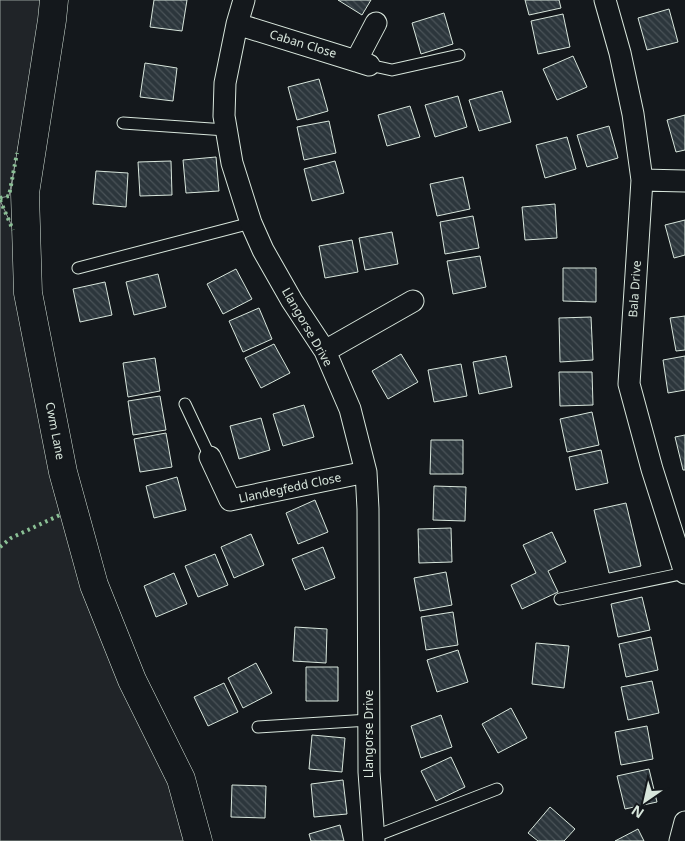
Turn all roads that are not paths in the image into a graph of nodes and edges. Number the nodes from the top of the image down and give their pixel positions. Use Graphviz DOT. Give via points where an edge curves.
graph roads {
  1 [pos="54,0"];
  2 [pos="244,0"];
  3 [pos="604,0"];
  4 [pos="376,22"];
  5 [pos="236,24"];
  6 [pos="459,55"];
  7 [pos="363,63"];
  8 [pos="123,123"];
  9 [pos="226,130"];
  10 [pos="642,180"];
  11 [pos="685,181"];
  12 [pos="251,223"];
  13 [pos="78,268"];
  14 [pos="413,301"];
  15 [pos="324,351"];
  16 [pos="185,404"];
  17 [pos="210,457"];
  18 [pos="366,472"];
  19 [pos="678,525"];
  20 [pos="685,573"];
  21 [pos="560,599"];
  22 [pos="369,720"];
  23 [pos="258,727"];
  24 [pos="497,789"];
  25 [pos="685,822"];
  26 [pos="373,839"];
  27 [pos="198,841"];
  28 [pos="680,841"];
  1 -- 27 [label="street, Cwm Lane" via="25,193 28,294 63,472 94,584 132,680 181,779"];
  2 -- 5 [label="street, Llangorse Drive"];
  3 -- 10 [label="street, Bala Drive" via="633,114"];
  4 -- 7 [label="street"];
  5 -- 7 [label="street, Caban Close"];
  5 -- 9 [label="street, Llangorse Drive" via="225,83"];
  6 -- 7 [label="lane" via="392,70"];
  8 -- 9 [label="lane"];
  9 -- 12 [label="street, Llangorse Drive" via="232,162"];
  10 -- 11 [label="street"];
  10 -- 19 [label="street, Bala Drive" via="629,384 652,469"];
  12 -- 13 [label="lane"];
  12 -- 15 [label="street, Llangorse Drive" via="292,301"];
  14 -- 15 [label="street"];
  15 -- 18 [label="street, Llangorse Drive" via="350,409"];
  16 -- 17 [label="lane"];
  17 -- 18 [label="street, Llandegfedd Close" via="230,500"];
  18 -- 22 [label="street, Llangorse Drive"];
  19 -- 20 [label="street, Bala Drive"];
  20 -- 21 [label="lane"];
  22 -- 23 [label="lane"];
  22 -- 26 [label="street, Llangorse Drive"];
  24 -- 26 [label="lane"];
  25 -- 28 [label="street"];
}
